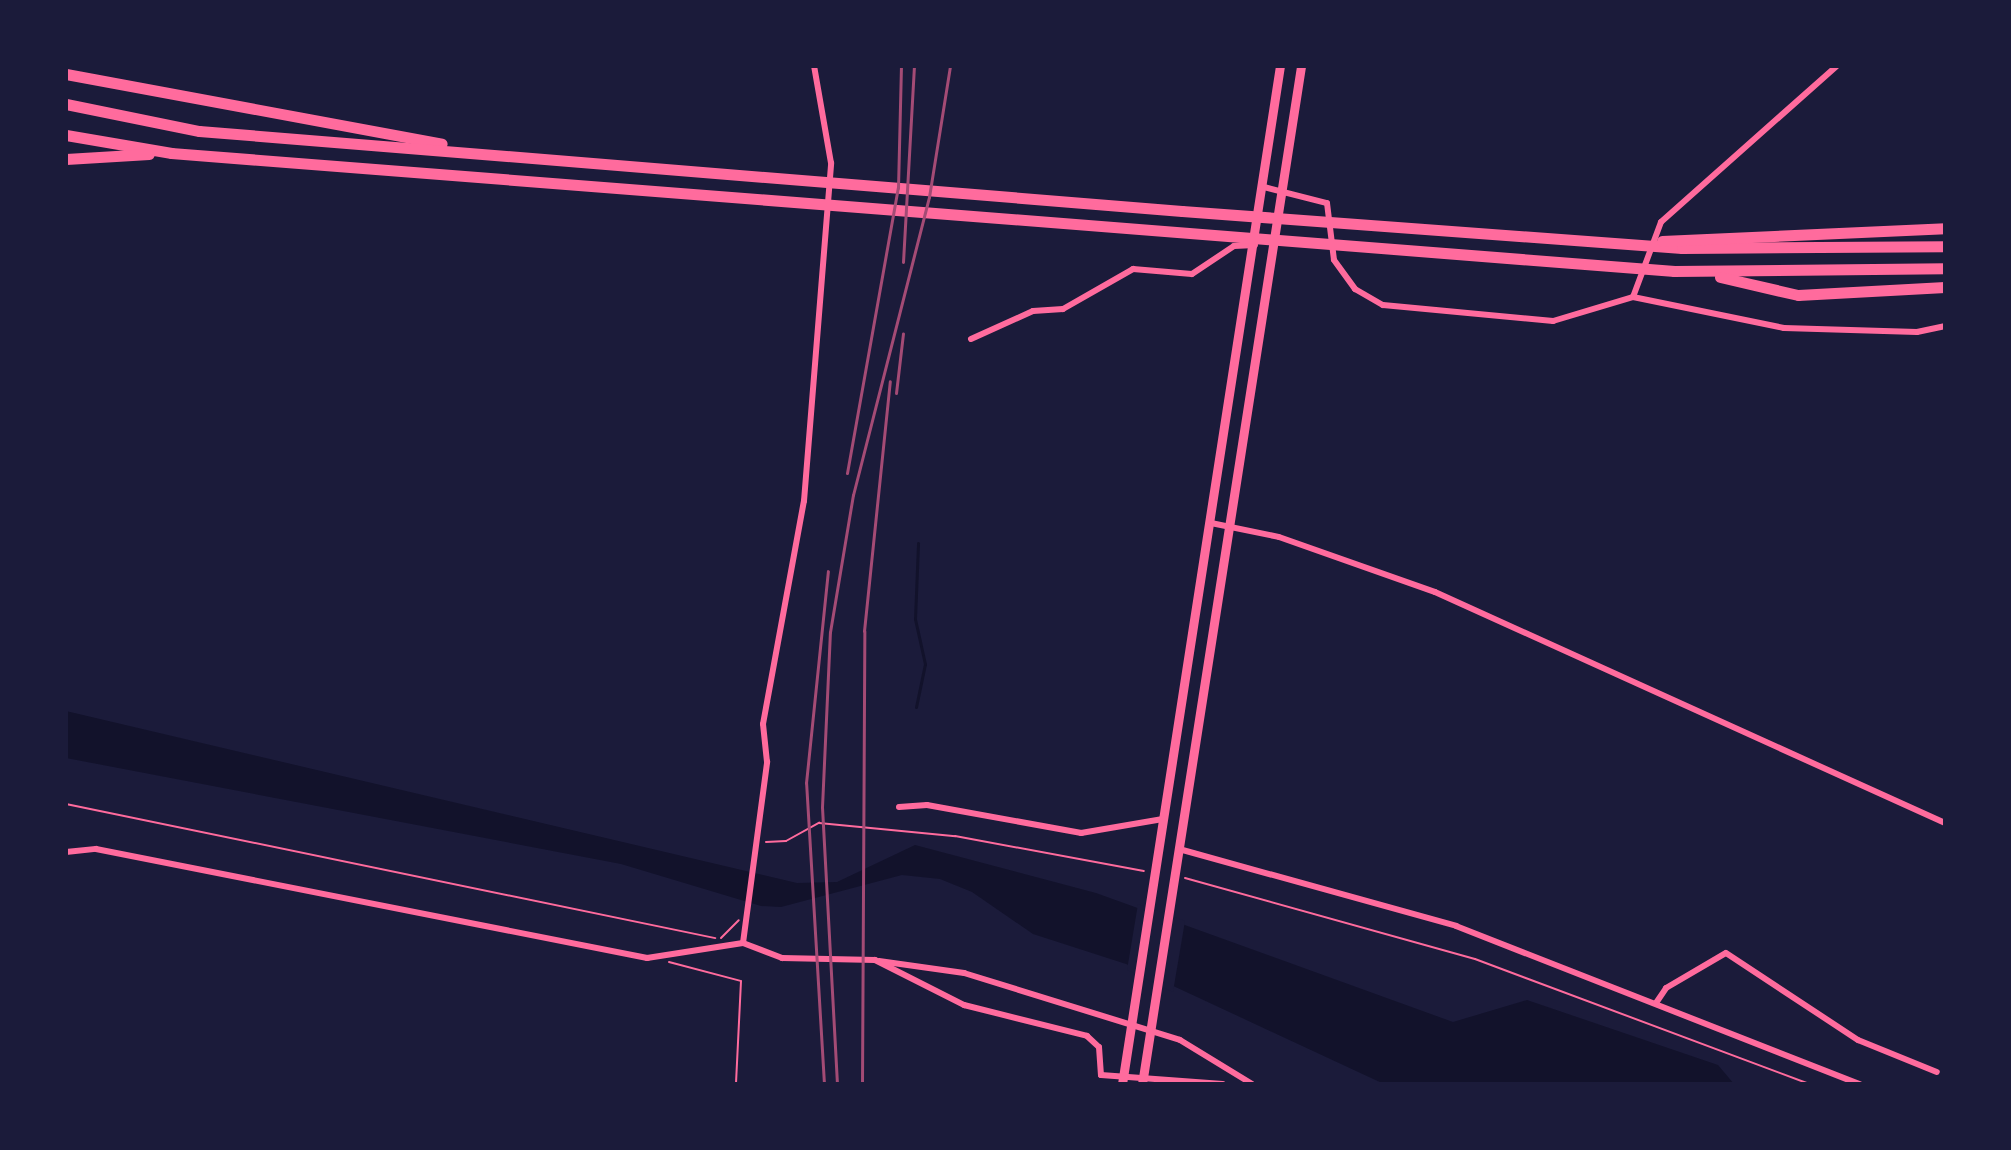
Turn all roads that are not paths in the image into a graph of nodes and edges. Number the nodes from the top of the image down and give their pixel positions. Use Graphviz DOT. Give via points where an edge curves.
graph roads {
  1 [pos="814,66"];
  2 [pos="1280,66"];
  3 [pos="1301,66"];
  4 [pos="1837,66"];
  5 [pos="66,74"];
  6 [pos="66,104"];
  7 [pos="66,135"];
  8 [pos="171,153"];
  9 [pos="497,155"];
  10 [pos="66,159"];
  11 [pos="1264,187"];
  12 [pos="1283,190"];
  13 [pos="1945,228"];
  14 [pos="1683,244"];
  15 [pos="1255,245"];
  16 [pos="1945,246"];
  17 [pos="1945,268"];
  18 [pos="1696,272"];
  19 [pos="1945,287"];
  20 [pos="1633,297"];
  21 [pos="1945,326"];
  22 [pos="971,339"];
  23 [pos="1211,523"];
  24 [pos="1228,528"];
  25 [pos="899,807"];
  26 [pos="1163,819"];
  27 [pos="1945,823"];
  28 [pos="66,853"];
  29 [pos="1178,854"];
  30 [pos="743,943"];
  31 [pos="875,960"];
  32 [pos="1656,1003"];
  33 [pos="1937,1072"];
  34 [pos="1122,1081"];
  35 [pos="1142,1082"];
  36 [pos="1223,1084"];
  37 [pos="1252,1084"];
  38 [pos="1860,1084"];
  1 -- 30 [label="street" via="831,163 804,501 763,724 767,762"];
  2 -- 11 [label="main road"];
  3 -- 12 [label="main road"];
  4 -- 20 [label="street" via="1661,222"];
  5 -- 9 [label="highway"];
  6 -- 9 [label="highway" via="199,131"];
  7 -- 8 [label="highway"];
  8 -- 10 [label="highway"];
  8 -- 18 [label="highway"];
  9 -- 14 [label="highway" via="1182,211"];
  11 -- 12 [label="street"];
  11 -- 15 [label="main road"];
  12 -- 20 [label="street" via="1327,203 1334,260 1355,289 1383,305 1553,321"];
  12 -- 24 [label="main road"];
  13 -- 14 [label="highway"];
  14 -- 16 [label="highway"];
  15 -- 22 [label="street" via="1234,246 1192,274 1133,269 1063,309 1033,311"];
  15 -- 23 [label="main road"];
  17 -- 18 [label="highway"];
  18 -- 19 [label="highway" via="1798,295"];
  20 -- 21 [label="street" via="1784,328 1917,332"];
  23 -- 24 [label="street"];
  23 -- 26 [label="main road"];
  24 -- 27 [label="street" via="1279,537 1435,592"];
  24 -- 29 [label="main road"];
  25 -- 26 [label="street" via="927,805 1081,833"];
  26 -- 34 [label="main road"];
  28 -- 30 [label="street" via="96,849 647,958"];
  29 -- 32 [label="street" via="1456,926"];
  29 -- 35 [label="main road"];
  30 -- 31 [label="street" via="782,958"];
  31 -- 34 [label="street" via="964,1005 1087,1036 1099,1047 1101,1075"];
  31 -- 37 [label="street" via="964,973 1180,1040"];
  32 -- 33 [label="street" via="1666,988 1726,953 1858,1040"];
  32 -- 38 [label="street"];
  34 -- 35 [label="street"];
  35 -- 36 [label="street"];
}
